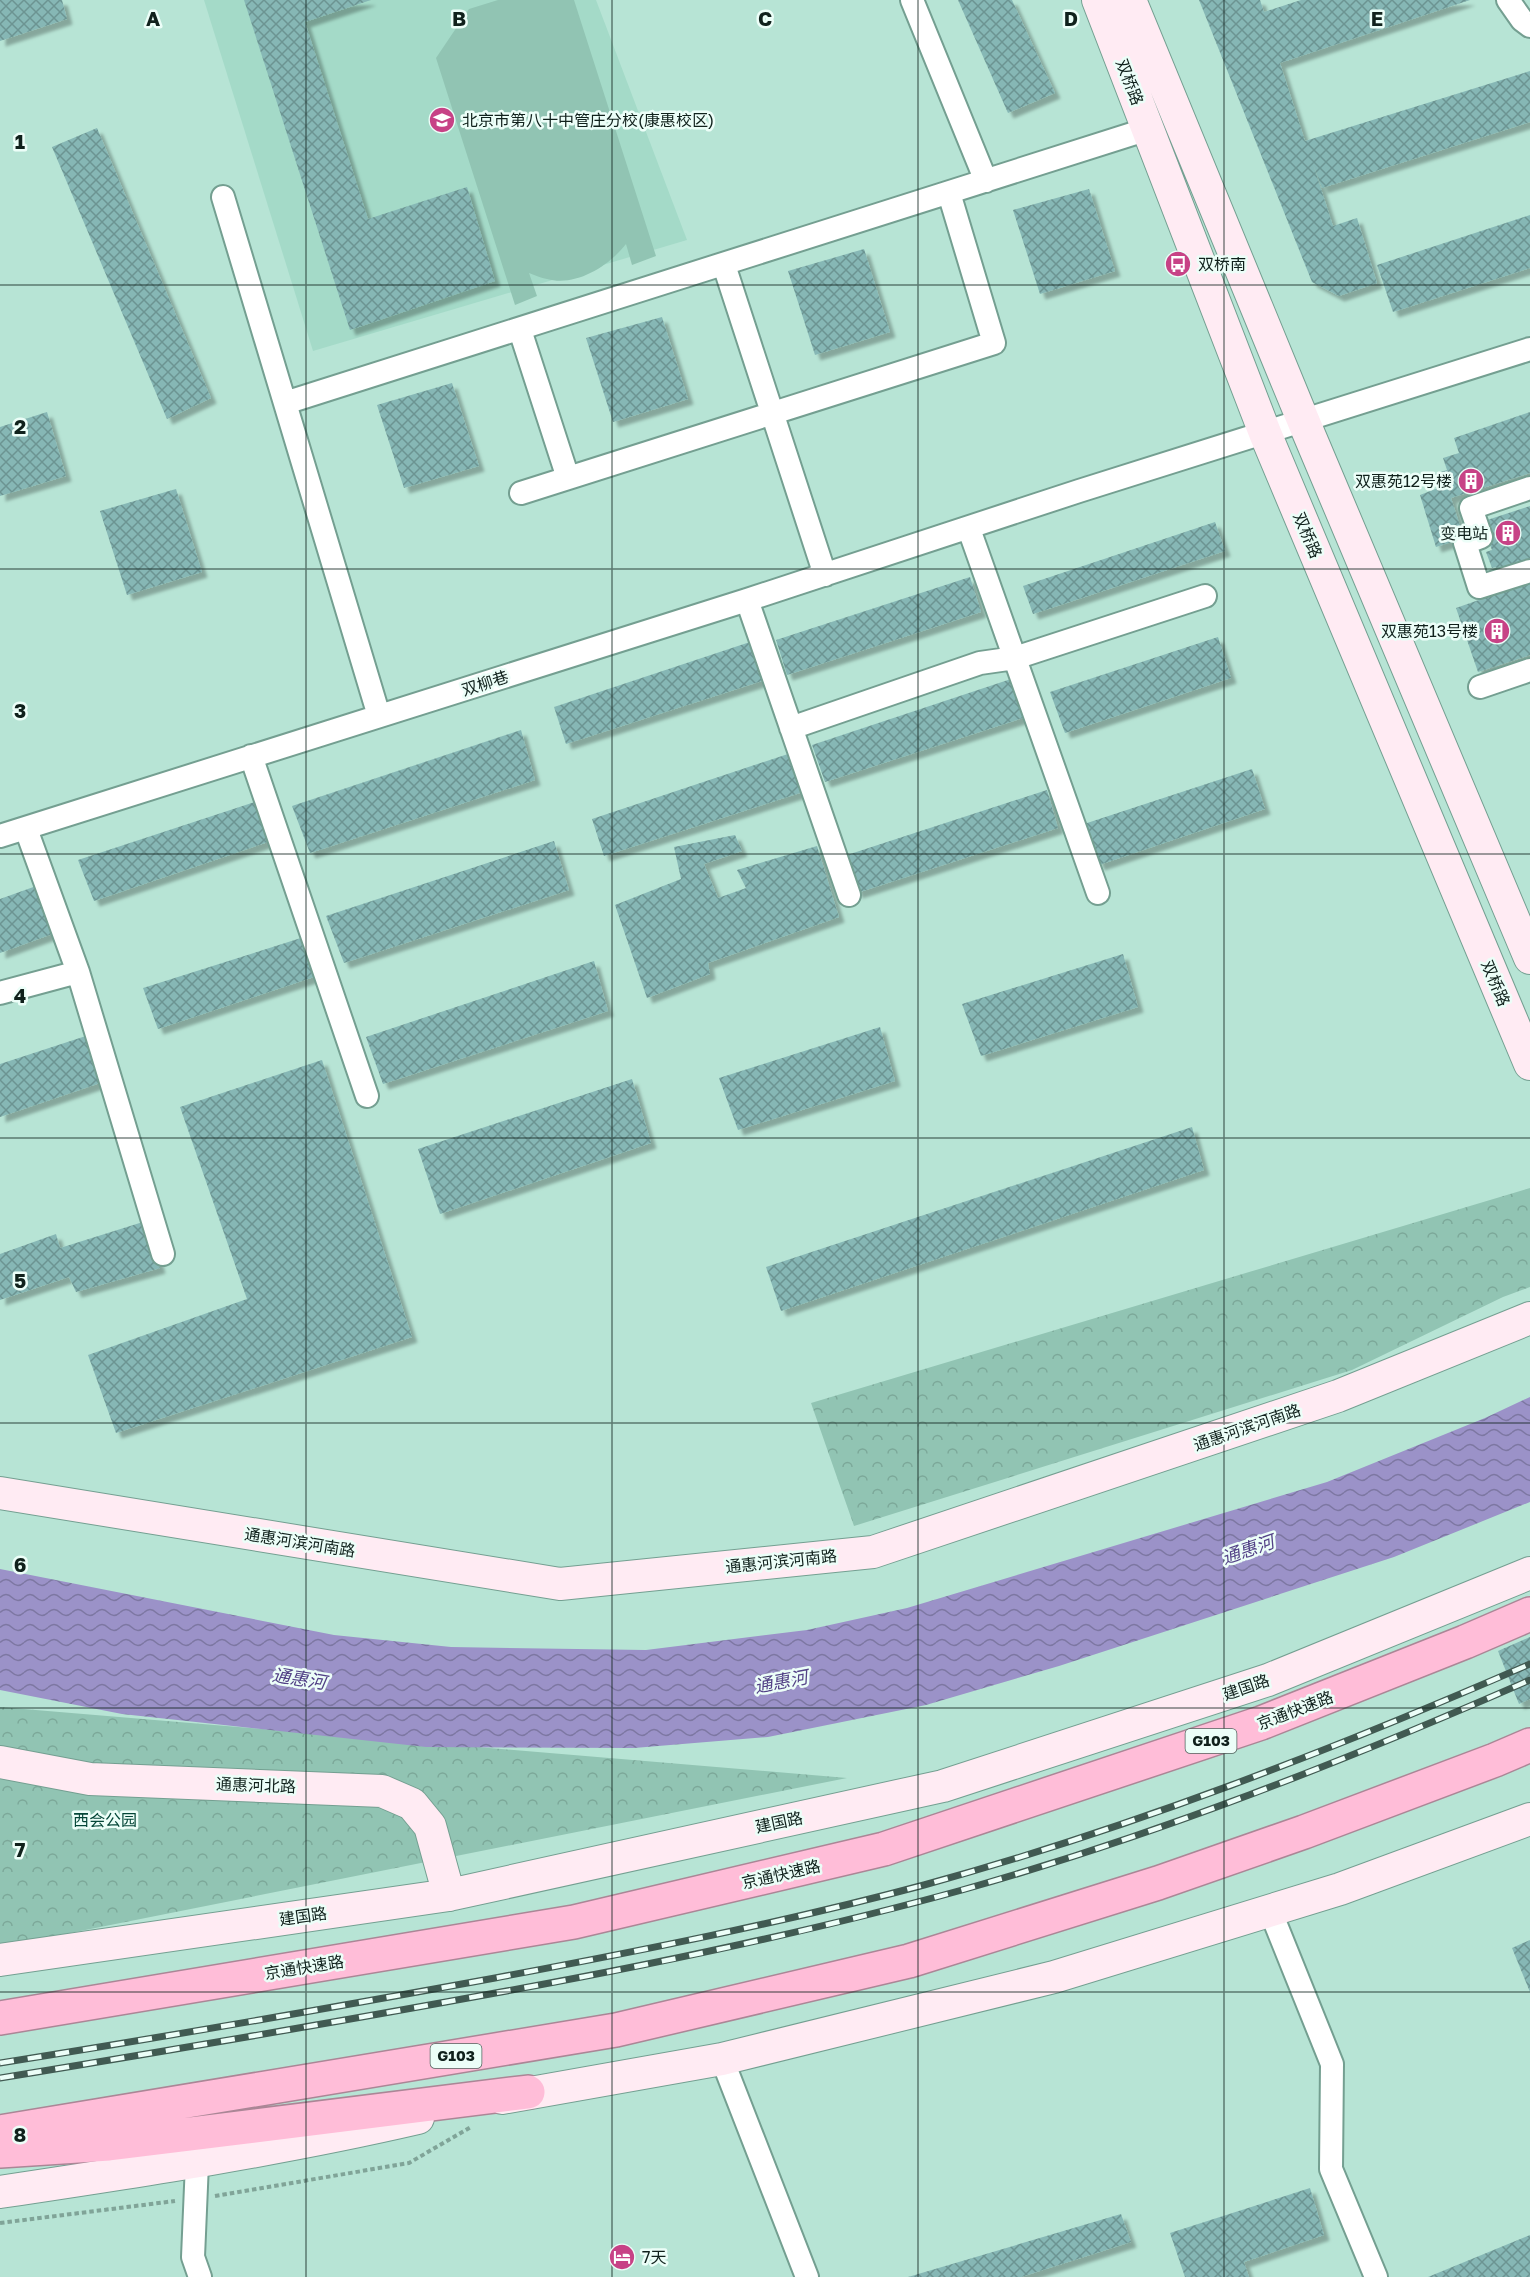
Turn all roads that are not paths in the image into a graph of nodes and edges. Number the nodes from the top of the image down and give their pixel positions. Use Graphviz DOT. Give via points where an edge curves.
graph roads {
  1 [pos="912,0"];
  2 [pos="1098,0"];
  3 [pos="1130,0"];
  4 [pos="1508,0"];
  5 [pos="1530,26"];
  6 [pos="1148,129"];
  7 [pos="986,181"];
  8 [pos="949,193"];
  9 [pos="223,197"];
  10 [pos="724,265"];
  11 [pos="520,330"];
  12 [pos="1530,349"];
  13 [pos="285,403"];
  14 [pos="772,413"];
  15 [pos="1303,420"];
  16 [pos="1265,432"];
  17 [pos="568,478"];
  18 [pos="1530,488"];
  19 [pos="521,493"];
  20 [pos="969,528"];
  21 [pos="1530,570"];
  22 [pos="825,575"];
  23 [pos="1205,596"];
  24 [pos="747,600"];
  25 [pos="1015,658"];
  26 [pos="1530,670"];
  27 [pos="1480,687"];
  28 [pos="379,717"];
  29 [pos="791,728"];
  30 [pos="250,756"];
  31 [pos="26,829"];
  32 [pos="0,836"];
  33 [pos="1098,893"];
  34 [pos="849,895"];
  35 [pos="1530,958"];
  36 [pos="78,972"];
  37 [pos="0,993"];
  38 [pos="1530,1064"];
  39 [pos="367,1095"];
  40 [pos="162,1254"];
  41 [pos="1530,1318"];
  42 [pos="0,1493"];
  43 [pos="1530,1573"];
  44 [pos="1530,1614"];
  45 [pos="1530,1745"];
  46 [pos="0,1761"];
  47 [pos="1530,1819"];
  48 [pos="449,1895"];
  49 [pos="1270,1910"];
  50 [pos="0,1960"];
  51 [pos="0,2018"];
  52 [pos="722,2059"];
  53 [pos="528,2092"];
  54 [pos="0,2132"];
  55 [pos="0,2151"];
  56 [pos="197,2163"];
  57 [pos="0,2192"];
  58 [pos="200,2277"];
  59 [pos="807,2277"];
  60 [pos="1376,2277"];
  1 -- 7 [label="street"];
  2 -- 6 [label="main road, 双桥路"];
  3 -- 15 [label="main road, 双桥路"];
  4 -- 5 [label="street"];
  6 -- 7 [label="street"];
  6 -- 16 [label="main road, 双桥路"];
  7 -- 8 [label="street"];
  8 -- 10 [label="street"];
  8 -- 14 [label="street" via="994,343"];
  9 -- 13 [label="street"];
  10 -- 11 [label="street"];
  10 -- 14 [label="street"];
  11 -- 13 [label="street"];
  11 -- 17 [label="street"];
  12 -- 15 [label="street, 双柳巷"];
  13 -- 28 [label="street"];
  14 -- 17 [label="street"];
  14 -- 22 [label="street"];
  15 -- 16 [label="street, 双柳巷"];
  15 -- 35 [label="main road, 双桥路"];
  16 -- 20 [label="street, 双柳巷"];
  16 -- 38 [label="main road, 双桥路"];
  17 -- 19 [label="street"];
  18 -- 21 [label="street" via="1471,508 1481,537 1465,543 1479,587"];
  20 -- 22 [label="street, 双柳巷"];
  20 -- 25 [label="street"];
  22 -- 24 [label="street, 双柳巷"];
  23 -- 25 [label="street"];
  24 -- 28 [label="street, 双柳巷"];
  24 -- 29 [label="street"];
  25 -- 29 [label="street" via="980,663"];
  25 -- 33 [label="street"];
  26 -- 27 [label="street"];
  28 -- 30 [label="street, 双柳巷"];
  29 -- 34 [label="street"];
  30 -- 31 [label="street, 双柳巷"];
  30 -- 39 [label="street"];
  31 -- 32 [label="street, 双柳巷"];
  31 -- 36 [label="street"];
  36 -- 37 [label="street"];
  36 -- 40 [label="street"];
  41 -- 42 [label="main road, 通惠河滨河南路" via="1328,1400 873,1552 560,1584"];
  43 -- 48 [label="main road, 建国路" via="1268,1680 943,1786"];
  44 -- 51 [label="highway, 京通快速路 / G103" via="1261,1724 884,1850 574,1922"];
  45 -- 54 [label="highway, G103" via="1170,1879 909,1961 616,2030"];
  46 -- 48 [label="main road, 通惠河北路" via="90,1779 382,1791 412,1804 430,1826"];
  47 -- 49 [label="main road"];
  48 -- 50 [label="main road, 建国路"];
  49 -- 52 [label="main road" via="1054,1977"];
  49 -- 60 [label="street" via="1332,2064 1331,2169"];
  52 -- 53 [label="main road"];
  52 -- 59 [label="street"];
  53 -- 55 [label="highway" via="108,2144"];
  53 -- 56 [label="main road" via="334,2137"];
  56 -- 57 [label="main road"];
  56 -- 58 [label="street" via="193,2257"];
}
